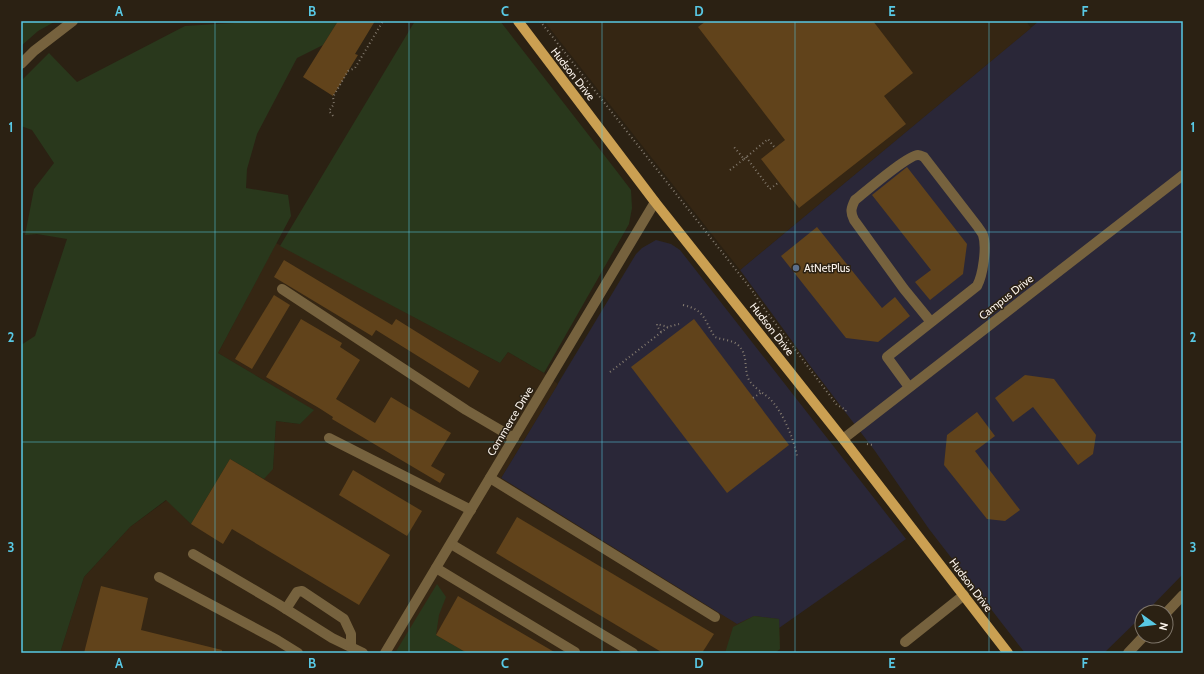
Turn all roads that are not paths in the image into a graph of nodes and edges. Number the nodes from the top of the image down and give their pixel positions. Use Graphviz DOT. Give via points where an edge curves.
graph roads {
  1 [pos="73,21"];
  2 [pos="518,21"];
  3 [pos="21,64"];
  4 [pos="1183,175"];
  5 [pos="655,202"];
  6 [pos="282,289"];
  7 [pos="931,322"];
  8 [pos="909,387"];
  9 [pos="329,438"];
  10 [pos="514,438"];
  11 [pos="843,439"];
  12 [pos="490,478"];
  13 [pos="471,510"];
  14 [pos="451,544"];
  15 [pos="193,554"];
  16 [pos="436,568"];
  17 [pos="159,577"];
  18 [pos="964,595"];
  19 [pos="1183,595"];
  20 [pos="1174,605"];
  21 [pos="286,609"];
  22 [pos="715,617"];
  23 [pos="905,642"];
  24 [pos="1136,644"];
  25 [pos="351,647"];
  26 [pos="575,652"];
  27 [pos="298,653"];
  28 [pos="363,653"];
  29 [pos="385,653"];
  30 [pos="633,653"];
  31 [pos="1008,653"];
  32 [pos="1128,653"];
  1 -- 3 [label="street"];
  2 -- 5 [label="main road, Hudson Drive"];
  4 -- 8 [label="street, Campus Drive"];
  5 -- 10 [label="street, Commerce Drive"];
  5 -- 11 [label="main road, Hudson Drive"];
  6 -- 10 [label="street" via="466,410"];
  7 -- 7 [label="street" via="976,286 982,272 984,244 983,235 978,227 924,157 919,155 902,163 854,200 851,214 904,289"];
  7 -- 8 [label="street" via="887,357"];
  8 -- 11 [label="street, Campus Drive"];
  9 -- 13 [label="street"];
  10 -- 12 [label="street, Commerce Drive"];
  11 -- 18 [label="main road, Hudson Drive"];
  12 -- 13 [label="street, Commerce Drive"];
  12 -- 22 [label="street"];
  13 -- 14 [label="street, Commerce Drive"];
  14 -- 16 [label="street, Commerce Drive"];
  14 -- 30 [label="street"];
  15 -- 21 [label="street"];
  16 -- 26 [label="street"];
  16 -- 29 [label="street, Commerce Drive"];
  17 -- 27 [label="street"];
  18 -- 23 [label="street"];
  18 -- 31 [label="main road, Hudson Drive"];
  19 -- 20 [label="street"];
  21 -- 25 [label="street"];
  21 -- 25 [label="street" via="297,592 302,591 344,619 351,634"];
  24 -- 32 [label="street"];
  25 -- 28 [label="street"];
}
